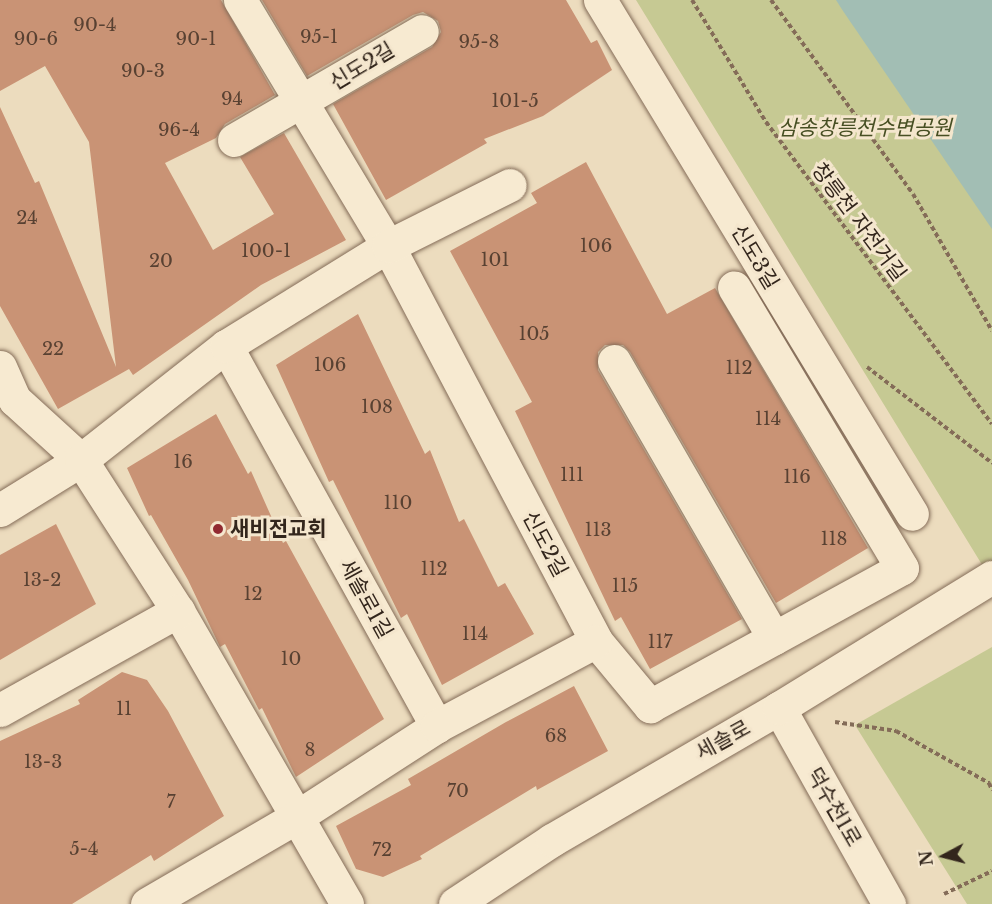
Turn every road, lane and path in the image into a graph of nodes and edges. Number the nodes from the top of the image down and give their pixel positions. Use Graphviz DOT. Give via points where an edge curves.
graph roads {
  1 [pos="240,0"];
  2 [pos="600,0"];
  3 [pos="692,0"];
  4 [pos="771,0"];
  5 [pos="422,31"];
  6 [pos="302,102"];
  7 [pos="234,140"];
  8 [pos="510,185"];
  9 [pos="388,246"];
  10 [pos="734,287"];
  11 [pos="992,331"];
  12 [pos="226,346"];
  13 [pos="614,361"];
  14 [pos="865,366"];
  15 [pos="0,367"];
  16 [pos="992,424"];
  17 [pos="81,460"];
  18 [pos="992,463"];
  19 [pos="0,510"];
  20 [pos="912,514"];
  21 [pos="902,568"];
  22 [pos="992,577"];
  23 [pos="178,611"];
  24 [pos="774,638"];
  25 [pos="596,640"];
  26 [pos="779,708"];
  27 [pos="0,710"];
  28 [pos="835,722"];
  29 [pos="437,726"];
  30 [pos="992,789"];
  31 [pos="298,816"];
  32 [pos="992,871"];
  33 [pos="944,894"];
  34 [pos="147,904"];
  35 [pos="347,904"];
  36 [pos="455,904"];
  37 [pos="890,904"];
  1 -- 6 [label="street, 신도2길"];
  2 -- 20 [label="street, 신도3길"];
  3 -- 16 [label="path, 창릉천 자전거길" via="766,122"];
  4 -- 11 [label="path" via="913,194"];
  5 -- 6 [label="street, 신도2길"];
  6 -- 7 [label="street, 신도2길"];
  6 -- 9 [label="street, 신도2길"];
  8 -- 9 [label="street"];
  9 -- 12 [label="street"];
  9 -- 25 [label="street, 신도2길"];
  10 -- 21 [label="street, 신도3길"];
  12 -- 17 [label="street"];
  12 -- 29 [label="street, 세솔로1길"];
  13 -- 24 [label="street"];
  14 -- 18 [label="path"];
  15 -- 17 [label="street" via="15,400"];
  17 -- 19 [label="street"];
  17 -- 23 [label="street"];
  21 -- 24 [label="street, 신도2길"];
  22 -- 26 [label="street, 세솔로"];
  23 -- 27 [label="street"];
  23 -- 31 [label="street"];
  24 -- 25 [label="street, 신도2길" via="650,706"];
  25 -- 29 [label="street"];
  26 -- 36 [label="street, 세솔로" via="552,840"];
  26 -- 37 [label="street, 덕수천1로"];
  28 -- 30 [label="path" via="896,731 989,783"];
  29 -- 31 [label="street"];
  31 -- 34 [label="street"];
  31 -- 35 [label="street"];
  32 -- 33 [label="path"];
}
